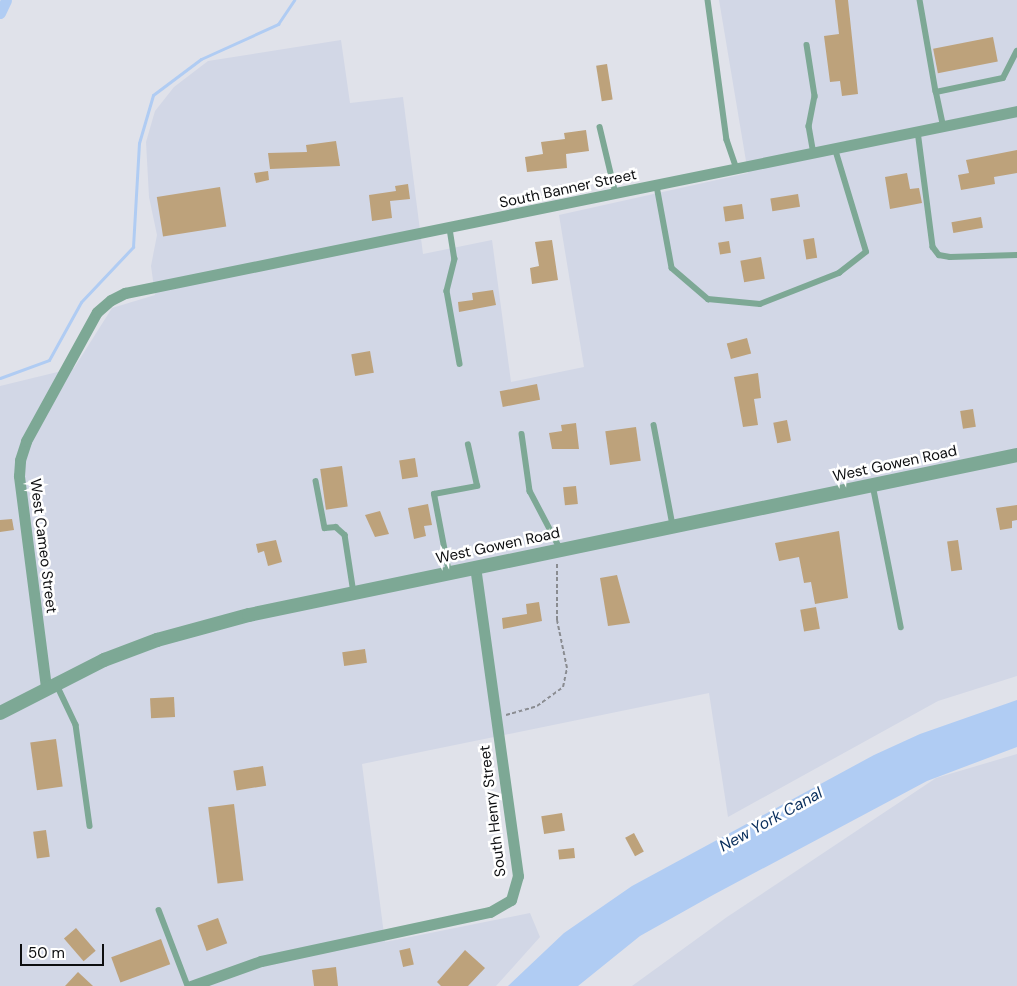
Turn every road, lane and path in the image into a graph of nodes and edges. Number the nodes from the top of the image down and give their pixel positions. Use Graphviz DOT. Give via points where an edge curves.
graph roads {
  1 [pos="708,0"];
  2 [pos="920,0"];
  3 [pos="807,45"];
  4 [pos="1017,51"];
  5 [pos="936,92"];
  6 [pos="1017,110"];
  7 [pos="943,126"];
  8 [pos="600,127"];
  9 [pos="918,131"];
  10 [pos="835,149"];
  11 [pos="814,153"];
  12 [pos="737,169"];
  13 [pos="657,186"];
  14 [pos="616,194"];
  15 [pos="450,229"];
  16 [pos="1017,255"];
  17 [pos="125,294"];
  18 [pos="460,364"];
  19 [pos="654,425"];
  20 [pos="522,434"];
  21 [pos="468,445"];
  22 [pos="1017,455"];
  23 [pos="316,481"];
  24 [pos="873,485"];
  25 [pos="674,527"];
  26 [pos="559,550"];
  27 [pos="475,568"];
  28 [pos="448,573"];
  29 [pos="354,592"];
  30 [pos="901,628"];
  31 [pos="51,685"];
  32 [pos="0,713"];
  33 [pos="497,718"];
  34 [pos="90,826"];
  35 [pos="159,910"];
  36 [pos="190,986"];
  1 -- 12 [label="lane" via="727,140"];
  2 -- 5 [label="lane"];
  3 -- 11 [label="lane" via="814,96 809,126"];
  4 -- 5 [label="lane" via="1003,78"];
  5 -- 7 [label="lane"];
  6 -- 7 [label="street, South Banner Street"];
  7 -- 9 [label="street, South Banner Street"];
  8 -- 14 [label="lane"];
  9 -- 10 [label="street, South Banner Street"];
  9 -- 16 [label="lane" via="933,248 939,255"];
  10 -- 11 [label="street, South Banner Street"];
  10 -- 13 [label="lane" via="866,252 839,273 760,304 708,299 672,268"];
  11 -- 12 [label="street, South Banner Street"];
  12 -- 13 [label="street, South Banner Street"];
  13 -- 14 [label="street, South Banner Street"];
  14 -- 15 [label="street, South Banner Street"];
  15 -- 17 [label="street, South Banner Street"];
  15 -- 18 [label="lane" via="455,259 447,291"];
  17 -- 31 [label="street, West Cameo Street" via="97,312 26,441 20,460 19,476"];
  19 -- 25 [label="lane"];
  20 -- 26 [label="lane" via="530,491"];
  21 -- 28 [label="lane" via="477,486 434,494"];
  22 -- 24 [label="street, West Gowen Road"];
  23 -- 29 [label="lane" via="325,528 336,527 345,535"];
  24 -- 25 [label="street, West Gowen Road"];
  24 -- 30 [label="lane"];
  25 -- 26 [label="street, West Gowen Road"];
  26 -- 27 [label="street, West Gowen Road"];
  26 -- 33 [label="path" via="557,620 567,668 563,687 537,706"];
  27 -- 28 [label="street, West Gowen Road"];
  27 -- 33 [label="street, South Henry Street"];
  28 -- 29 [label="street, West Gowen Road"];
  29 -- 31 [label="street, West Gowen Road" via="248,615 157,640"];
  31 -- 32 [label="street, West Gowen Road"];
  31 -- 34 [label="lane" via="76,725"];
  33 -- 36 [label="street, South Henry Street" via="518,876 511,900 490,912 261,961"];
  35 -- 36 [label="lane"];
}
